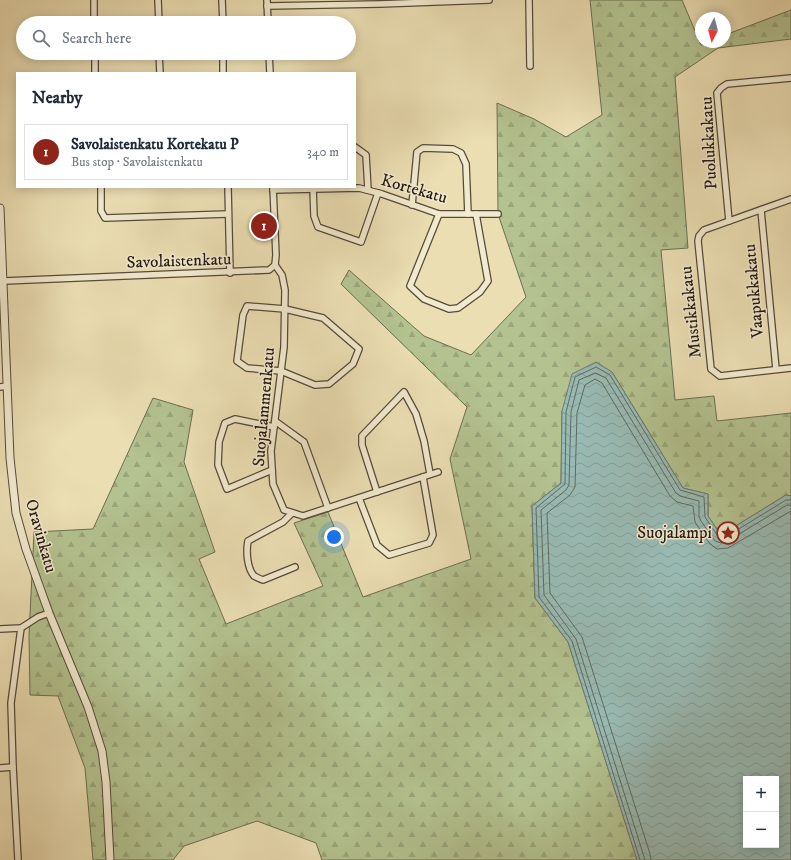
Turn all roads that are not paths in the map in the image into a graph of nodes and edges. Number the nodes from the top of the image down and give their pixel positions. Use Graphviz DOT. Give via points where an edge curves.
graph roads {
  1 [pos="94,0"];
  2 [pos="158,0"];
  3 [pos="222,0"];
  4 [pos="488,0"];
  5 [pos="529,0"];
  6 [pos="267,3"];
  7 [pos="94,16"];
  8 [pos="159,16"];
  9 [pos="223,16"];
  10 [pos="268,16"];
  11 [pos="95,60"];
  12 [pos="159,60"];
  13 [pos="223,60"];
  14 [pos="269,60"];
  15 [pos="530,66"];
  16 [pos="95,72"];
  17 [pos="160,72"];
  18 [pos="223,72"];
  19 [pos="270,72"];
  20 [pos="791,78"];
  21 [pos="356,148"];
  22 [pos="101,188"];
  23 [pos="228,188"];
  24 [pos="273,188"];
  25 [pos="313,188"];
  26 [pos="368,190"];
  27 [pos="378,193"];
  28 [pos="791,199"];
  29 [pos="412,205"];
  30 [pos="0,208"];
  31 [pos="761,210"];
  32 [pos="228,214"];
  33 [pos="439,214"];
  34 [pos="468,214"];
  35 [pos="476,214"];
  36 [pos="498,214"];
  37 [pos="729,221"];
  38 [pos="275,266"];
  39 [pos="230,273"];
  40 [pos="4,281"];
  41 [pos="285,309"];
  42 [pos="791,368"];
  43 [pos="776,369"];
  44 [pos="281,371"];
  45 [pos="4,387"];
  46 [pos="274,424"];
  47 [pos="272,470"];
  48 [pos="438,472"];
  49 [pos="430,474"];
  50 [pos="422,477"];
  51 [pos="376,492"];
  52 [pos="359,498"];
  53 [pos="328,508"];
  54 [pos="292,513"];
  55 [pos="295,567"];
  56 [pos="49,613"];
  57 [pos="22,628"];
  58 [pos="0,629"];
  59 [pos="13,767"];
  60 [pos="0,768"];
  61 [pos="18,860"];
  62 [pos="110,860"];
  1 -- 7 [label="street"];
  2 -- 8 [label="street"];
  3 -- 9 [label="street"];
  4 -- 6 [label="street" via="380,4"];
  5 -- 15 [label="street"];
  6 -- 10 [label="street"];
  11 -- 16 [label="street"];
  12 -- 17 [label="street"];
  13 -- 18 [label="street"];
  14 -- 19 [label="street"];
  20 -- 37 [label="street, Puolukkakatu" via="727,84 717,93"];
  21 -- 26 [label="street" via="366,155"];
  22 -- 32 [label="street" via="101,211 105,218"];
  23 -- 32 [label="street"];
  24 -- 25 [label="street, Kortekatu"];
  24 -- 38 [label="street"];
  25 -- 26 [label="street, Kortekatu"];
  25 -- 27 [label="street" via="314,216 318,227 361,242"];
  26 -- 27 [label="street, Kortekatu"];
  27 -- 29 [label="street, Kortekatu"];
  28 -- 31 [label="street"];
  29 -- 33 [label="street, Kortekatu"];
  29 -- 34 [label="street" via="417,152 423,148 453,149 461,153 466,164"];
  30 -- 40 [label="street, Oravinkatu"];
  31 -- 37 [label="street"];
  31 -- 43 [label="street, Vaapukkakatu"];
  32 -- 39 [label="street"];
  33 -- 34 [label="street, Kortekatu"];
  33 -- 35 [label="street" via="410,286 424,299 449,309 458,308 480,292 488,281"];
  34 -- 35 [label="street, Kortekatu"];
  35 -- 36 [label="street, Kortekatu"];
  37 -- 43 [label="street, Mustikkakatu" via="704,230 698,241 711,369 720,376"];
  38 -- 39 [label="street, Savolaistenkatu" via="269,270"];
  38 -- 41 [label="street, Suojalammenkatu" via="282,275"];
  39 -- 40 [label="street, Savolaistenkatu"];
  40 -- 45 [label="street, Oravinkatu"];
  41 -- 44 [label="street, Suojalammenkatu"];
  41 -- 44 [label="street" via="247,306 243,315 238,361 247,368"];
  41 -- 44 [label="street" via="323,318 358,349 353,364 329,384 315,385"];
  42 -- 43 [label="street, Mustikkakatu"];
  44 -- 46 [label="street, Suojalammenkatu"];
  45 -- 56 [label="street, Oravinkatu" via="16,513"];
  46 -- 47 [label="street, Suojalammenkatu"];
  46 -- 47 [label="street" via="235,419 225,423 219,442 218,465 227,489"];
  46 -- 53 [label="street" via="304,442"];
  47 -- 54 [label="street, Suojalammenkatu" via="273,484 284,510"];
  48 -- 49 [label="street"];
  49 -- 50 [label="street"];
  49 -- 51 [label="street" via="416,414 404,392 362,436"];
  50 -- 51 [label="street"];
  50 -- 52 [label="street" via="433,535 429,543 389,555 378,545"];
  51 -- 52 [label="street"];
  52 -- 53 [label="street"];
  53 -- 54 [label="street" via="304,516"];
  54 -- 55 [label="street" via="283,522 248,541 246,549 254,576 263,580"];
  56 -- 57 [label="street"];
  56 -- 62 [label="street, Oravinkatu" via="88,706 102,751"];
  57 -- 58 [label="street"];
  57 -- 59 [label="street" via="11,703"];
  59 -- 60 [label="street"];
  59 -- 61 [label="street"];
}
